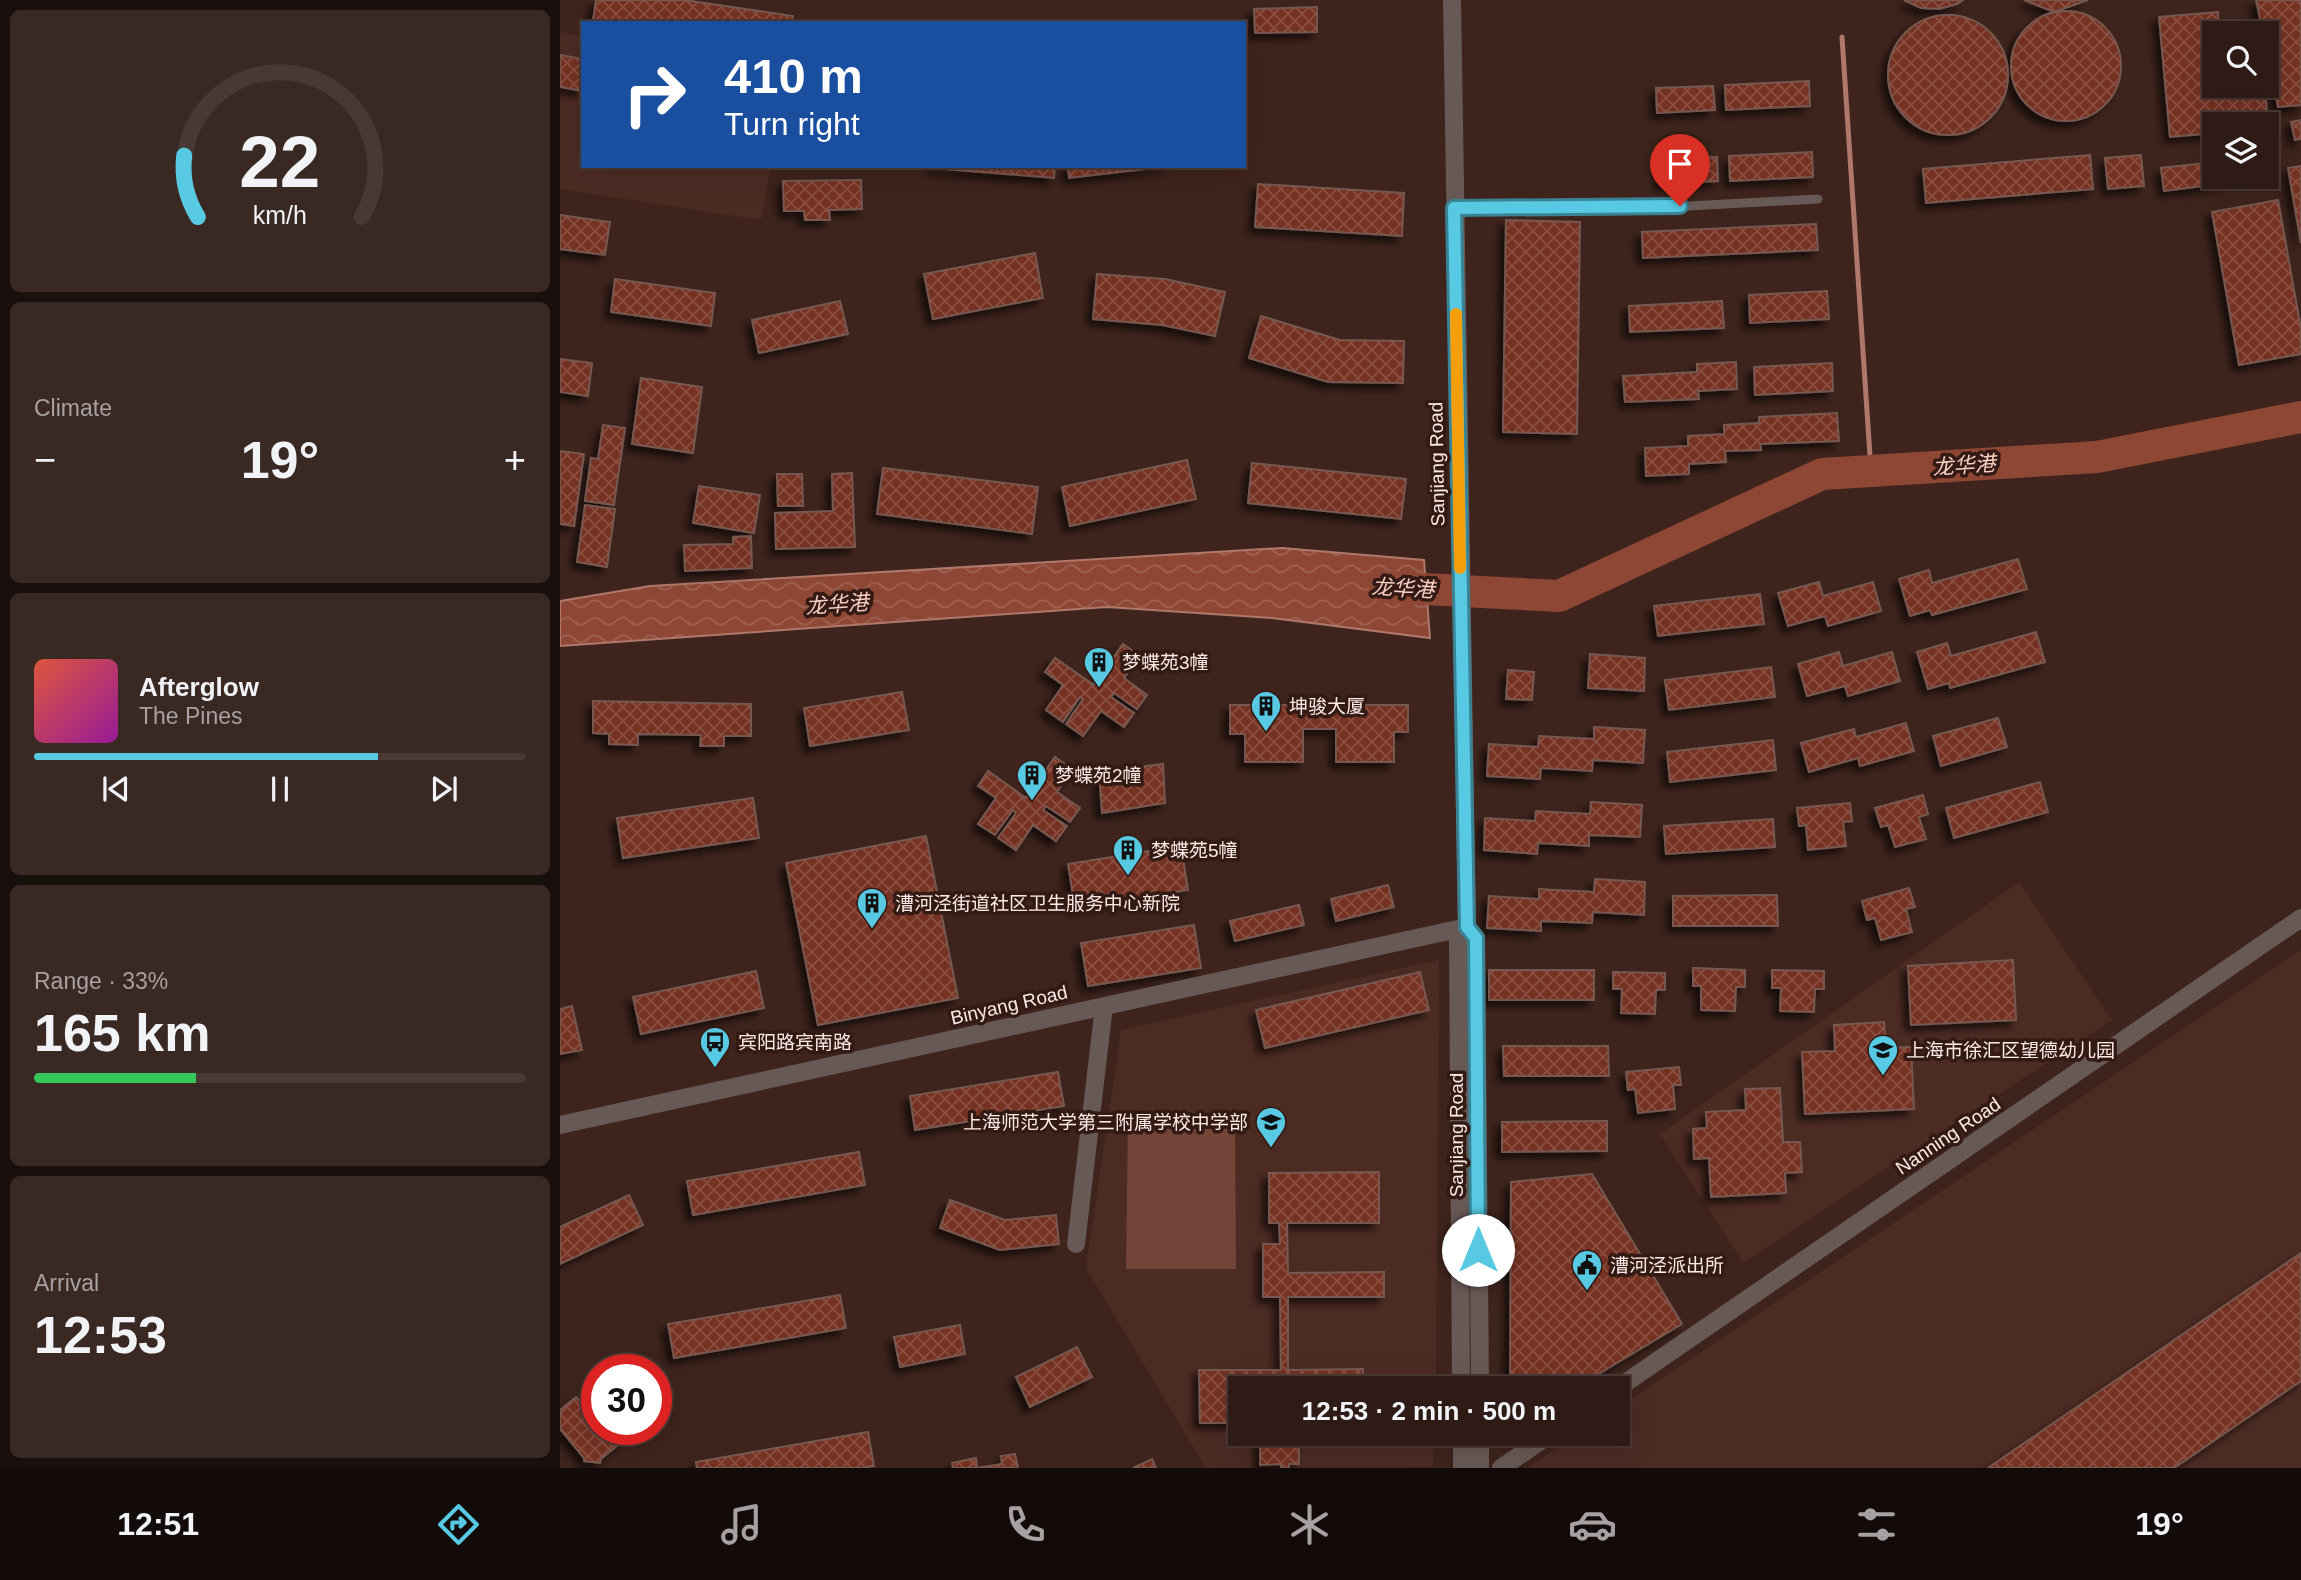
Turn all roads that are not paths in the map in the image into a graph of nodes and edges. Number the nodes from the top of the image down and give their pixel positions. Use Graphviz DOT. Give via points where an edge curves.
graph roads {
  1 [pos="1451,0"];
  2 [pos="1818,199"];
  3 [pos="1454,208"];
  4 [pos="2301,918"];
  5 [pos="1467,927"];
  6 [pos="1104,1006"];
  7 [pos="560,1125"];
  8 [pos="1076,1244"];
  9 [pos="1461,1376"];
  10 [pos="1480,1376"];
  11 [pos="1630,1380"];
  12 [pos="1462,1446"];
  13 [pos="1480,1446"];
  14 [pos="1533,1446"];
  15 [pos="1462,1468"];
  16 [pos="1480,1468"];
  17 [pos="1502,1468"];
  1 -- 3 [label="street, Sanjiang Road"];
  2 -- 3 [label="lane" via="1652,208"];
  3 -- 5 [label="street, Sanjiang Road"];
  4 -- 11 [label="street, Nanning Road"];
  5 -- 6 [label="street, Binyang Road"];
  5 -- 9 [label="street, Sanjiang Road" via="1458,941"];
  5 -- 10 [label="street, Sanjiang Road" via="1476,938"];
  6 -- 7 [label="street, Binyang Road"];
  6 -- 8 [label="street"];
  12 -- 15 [label="street"];
  13 -- 16 [label="street"];
  14 -- 17 [label="street"];
}
